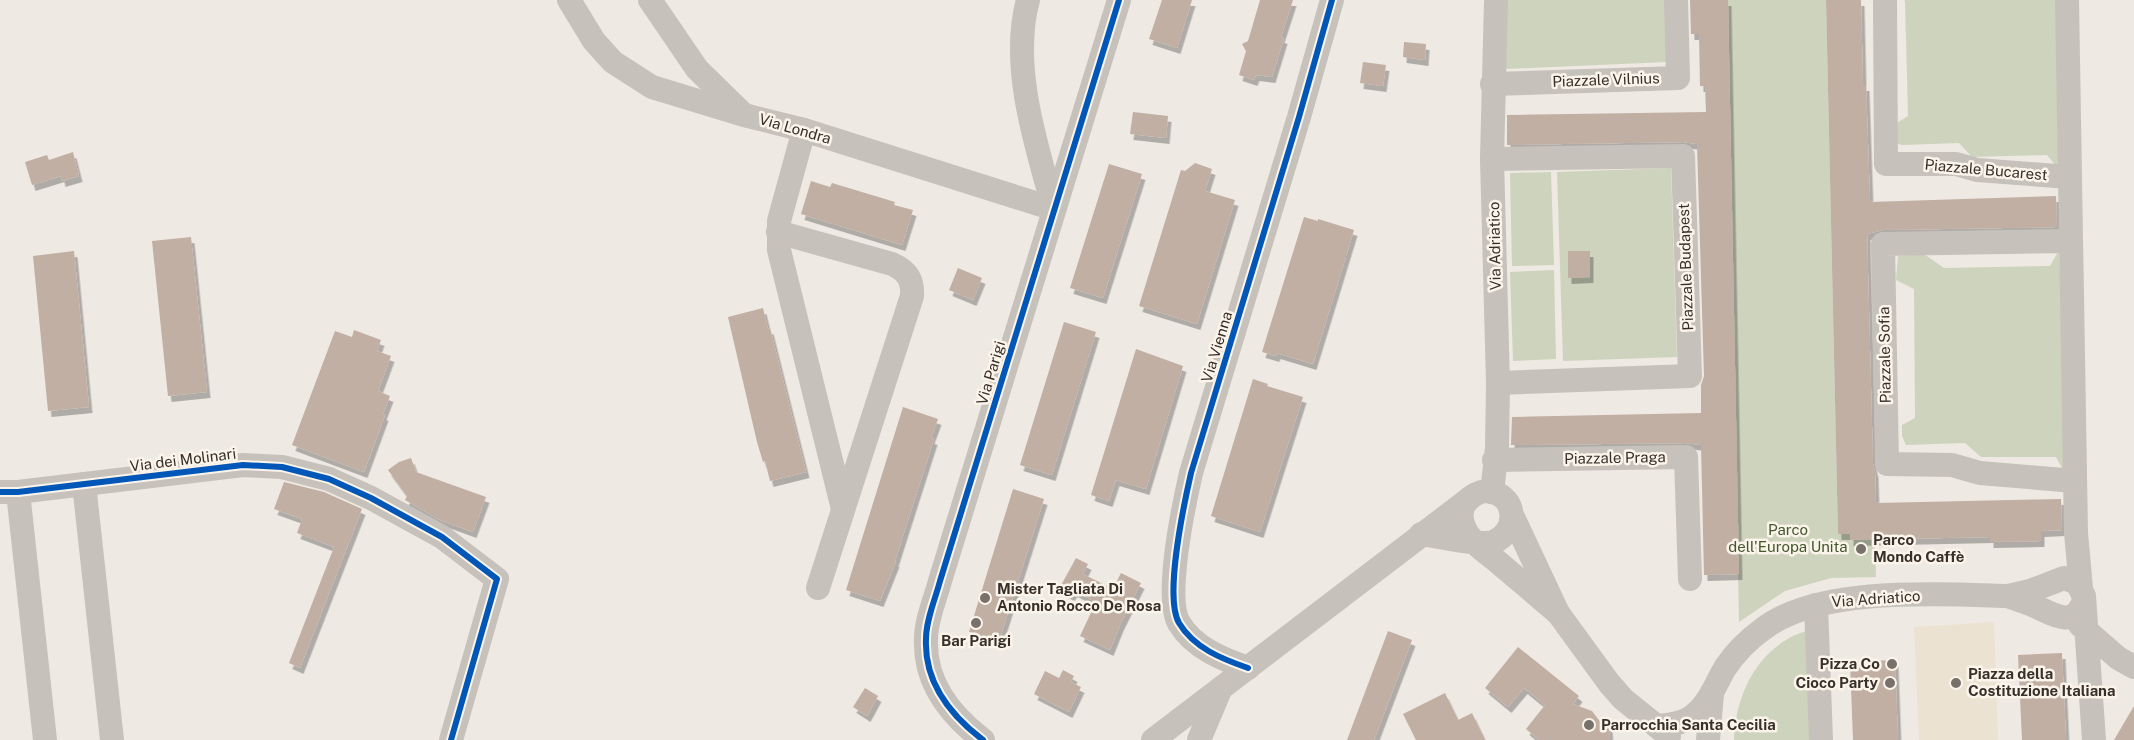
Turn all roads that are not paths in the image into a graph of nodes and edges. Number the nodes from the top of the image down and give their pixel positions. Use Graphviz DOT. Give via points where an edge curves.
graph roads {
  1 [pos="569,0"];
  2 [pos="650,0"];
  3 [pos="1028,0"];
  4 [pos="1119,0"];
  5 [pos="1332,0"];
  6 [pos="1496,0"];
  7 [pos="1676,0"];
  8 [pos="1885,0"];
  9 [pos="2067,0"];
  10 [pos="1492,84"];
  11 [pos="744,115"];
  12 [pos="804,130"];
  13 [pos="1492,159"];
  14 [pos="2070,177"];
  15 [pos="1054,209"];
  16 [pos="778,232"];
  17 [pos="2071,241"];
  18 [pos="1498,383"];
  19 [pos="1494,460"];
  20 [pos="2075,482"];
  21 [pos="84,484"];
  22 [pos="9,492"];
  23 [pos="1492,492"];
  24 [pos="1469,499"];
  25 [pos="843,509"];
  26 [pos="1512,515"];
  27 [pos="2076,533"];
  28 [pos="1421,534"];
  29 [pos="1474,542"];
  30 [pos="1690,579"];
  31 [pos="2054,582"];
  32 [pos="818,588"];
  33 [pos="2008,596"];
  34 [pos="1816,605"];
  35 [pos="2074,611"];
  36 [pos="1558,613"];
  37 [pos="2134,667"];
  38 [pos="1248,668"];
  39 [pos="1220,689"];
  40 [pos="1712,694"];
  41 [pos="1665,733"];
  42 [pos="1167,737"];
  43 [pos="45,740"];
  44 [pos="111,740"];
  45 [pos="451,740"];
  46 [pos="983,740"];
  47 [pos="1199,740"];
  48 [pos="1708,740"];
  49 [pos="1821,740"];
  50 [pos="2094,740"];
  1 -- 11 [label="street, Via Londra" via="594,41 613,62 652,87"];
  2 -- 11 [label="street" via="697,69"];
  3 -- 15 [label="street" via="1020,41 1030,123"];
  4 -- 15 [label="street, Via Parigi"];
  5 -- 38 [label="street, Via Vienna" via="1191,473 1179,527 1173,602 1178,622 1193,640"];
  6 -- 10 [label="street, Via Adriatico"];
  7 -- 10 [label="street, Piazzale Vilnius" via="1678,78"];
  8 -- 14 [label="street, Piazzale Bucarest" via="1887,164 1956,164 1977,170"];
  9 -- 14 [label="street"];
  10 -- 13 [label="street, Via Adriatico"];
  11 -- 12 [label="street, Via Londra"];
  12 -- 15 [label="street, Via Londra"];
  12 -- 16 [label="street"];
  13 -- 18 [label="street, Via Adriatico"];
  13 -- 18 [label="street, Piazzale Budapest" via="1683,156 1690,376"];
  14 -- 17 [label="street"];
  15 -- 46 [label="street, Via Parigi" via="926,638 928,668 943,701"];
  16 -- 25 [label="street" via="779,250"];
  16 -- 25 [label="street" via="892,264 905,270 913,286"];
  17 -- 20 [label="street"];
  17 -- 20 [label="street, Piazzale Sofia" via="1883,244 1887,464 1952,465 1980,473"];
  18 -- 19 [label="street, Via Adriatico"];
  19 -- 23 [label="street, Via Adriatico"];
  19 -- 30 [label="street, Piazzale Praga" via="1686,457"];
  20 -- 27 [label="street"];
  21 -- 22 [label="street, Via dei Molinari"];
  21 -- 44 [label="street"];
  21 -- 45 [label="street, Via dei Molinari" via="243,465 282,467 329,479 442,537 497,579"];
  22 -- 43 [label="street, Via dei Molinari"];
  23 -- 24 [label="street" via="1480,492"];
  23 -- 26 [label="street, Via Adriatico" via="1507,500"];
  24 -- 28 [label="street"];
  24 -- 29 [label="street, Via Adriatico" via="1461,518"];
  25 -- 32 [label="street"];
  26 -- 29 [label="street" via="1501,538"];
  26 -- 36 [label="street, Via Adriatico"];
  27 -- 31 [label="street"];
  27 -- 35 [label="street"];
  28 -- 29 [label="street"];
  28 -- 38 [label="street"];
  29 -- 36 [label="street, Via Adriatico"];
  31 -- 33 [label="street, Via Adriatico"];
  31 -- 35 [label="street" via="2071,580"];
  31 -- 35 [label="street" via="2047,588 2045,605"];
  33 -- 34 [label="street, Via Adriatico" via="1865,597"];
  33 -- 35 [label="street, Via Adriatico"];
  34 -- 40 [label="street, Via Adriatico" via="1792,612 1764,628 1725,668"];
  34 -- 49 [label="street"];
  35 -- 37 [label="street" via="2118,658"];
  35 -- 50 [label="street"];
  36 -- 41 [label="street, Via Adriatico" via="1623,699"];
  38 -- 39 [label="street"];
  39 -- 42 [label="street"];
  39 -- 47 [label="street"];
  40 -- 41 [label="street, Via Adriatico" via="1690,719"];
  40 -- 48 [label="street, Via Adriatico"];
}
